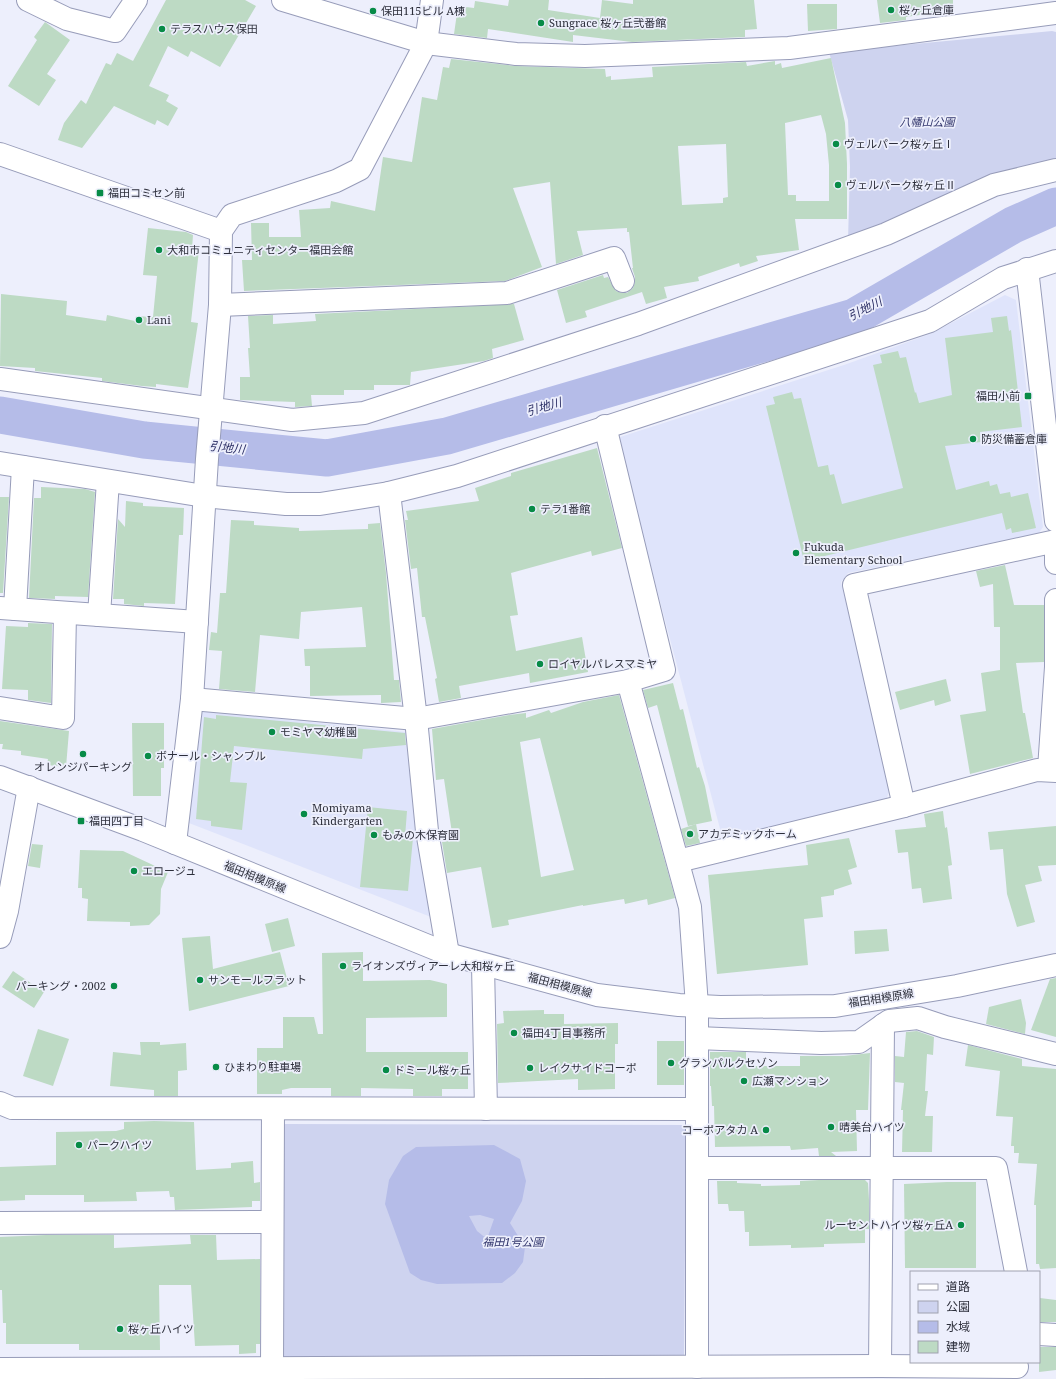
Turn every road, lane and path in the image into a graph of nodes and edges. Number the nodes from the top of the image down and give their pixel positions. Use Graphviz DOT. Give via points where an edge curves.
graph roads {
  1 [pos="28,0"];
  2 [pos="136,0"];
  3 [pos="283,0"];
  4 [pos="432,0"];
  5 [pos="1056,13"];
  6 [pos="426,43"];
  7 [pos="0,154"];
  8 [pos="1056,170"];
  9 [pos="221,231"];
  10 [pos="1056,260"];
  11 [pos="1027,269"];
  12 [pos="623,281"];
  13 [pos="220,305"];
  14 [pos="0,379"];
  15 [pos="210,416"];
  16 [pos="605,426"];
  17 [pos="0,463"];
  18 [pos="23,467"];
  19 [pos="108,481"];
  20 [pos="389,493"];
  21 [pos="204,496"];
  22 [pos="1056,521"];
  23 [pos="1056,541"];
  24 [pos="1056,552"];
  25 [pos="1056,563"];
  26 [pos="1056,600"];
  27 [pos="7,608"];
  28 [pos="65,613"];
  29 [pos="100,615"];
  30 [pos="197,622"];
  31 [pos="628,680"];
  32 [pos="192,699"];
  33 [pos="0,708"];
  34 [pos="416,719"];
  35 [pos="1053,770"];
  36 [pos="0,777"];
  37 [pos="29,787"];
  38 [pos="904,806"];
  39 [pos="175,843"];
  40 [pos="678,861"];
  41 [pos="4,911"];
  42 [pos="0,937"];
  43 [pos="448,954"];
  44 [pos="483,965"];
  45 [pos="1056,965"];
  46 [pos="697,1006"];
  47 [pos="883,1025"];
  48 [pos="697,1038"];
  49 [pos="1056,1054"];
  50 [pos="0,1103"];
  51 [pos="486,1108"];
  52 [pos="273,1109"];
  53 [pos="697,1109"];
  54 [pos="882,1167"];
  55 [pos="697,1168"];
  56 [pos="272,1222"];
  57 [pos="0,1223"];
  58 [pos="1016,1271"];
  59 [pos="1040,1334"];
  60 [pos="1056,1336"];
  61 [pos="880,1366"];
  62 [pos="697,1367"];
  63 [pos="272,1368"];
  64 [pos="0,1369"];
  65 [pos="1019,1369"];
  1 -- 2 [label="street" via="66,19 116,30"];
  3 -- 6 [label="street"];
  4 -- 6 [label="street"];
  5 -- 6 [label="street" via="789,48 585,56 516,54"];
  6 -- 9 [label="street" via="360,169 336,181 232,215"];
  7 -- 9 [label="street"];
  8 -- 15 [label="street" via="994,185 886,234 638,324 364,413 292,420"];
  9 -- 13 [label="street"];
  10 -- 11 [label="street"];
  11 -- 16 [label="street" via="1003,278 930,321"];
  11 -- 22 [label="street"];
  12 -- 13 [label="street" via="614,258 507,292"];
  13 -- 15 [label="street"];
  14 -- 15 [label="street"];
  15 -- 21 [label="street"];
  16 -- 20 [label="street" via="457,476"];
  16 -- 31 [label="street" via="664,670"];
  17 -- 18 [label="street"];
  18 -- 19 [label="street"];
  18 -- 27 [label="street"];
  19 -- 21 [label="street"];
  19 -- 29 [label="street"];
  20 -- 21 [label="street" via="320,504"];
  20 -- 34 [label="street"];
  21 -- 30 [label="street"];
  23 -- 38 [label="street" via="854,585"];
  24 -- 25 [label="street"];
  26 -- 35 [label="street"];
  27 -- 28 [label="street"];
  28 -- 29 [label="street"];
  28 -- 33 [label="street" via="63,718"];
  29 -- 30 [label="street"];
  30 -- 32 [label="street"];
  31 -- 34 [label="street"];
  31 -- 40 [label="street" via="656,789"];
  32 -- 34 [label="street"];
  32 -- 39 [label="street"];
  34 -- 43 [label="street" via="427,831"];
  35 -- 38 [label="street" via="1037,770"];
  36 -- 37 [label="street, 福田相模原線"];
  37 -- 39 [label="street, 福田相模原線"];
  37 -- 41 [label="street"];
  38 -- 40 [label="street"];
  39 -- 43 [label="street, 福田相模原線"];
  40 -- 46 [label="street" via="690,907"];
  41 -- 42 [label="street"];
  43 -- 44 [label="street, 福田相模原線"];
  44 -- 46 [label="street, 福田相模原線" via="597,994"];
  44 -- 51 [label="street"];
  45 -- 46 [label="street, 福田相模原線" via="957,986 835,1006"];
  46 -- 48 [label="street"];
  47 -- 48 [label="street" via="859,1042"];
  47 -- 49 [label="street" via="889,1021 918,1018 946,1028"];
  47 -- 54 [label="street"];
  48 -- 53 [label="street"];
  50 -- 52 [label="street" via="12,1108"];
  51 -- 52 [label="street"];
  51 -- 53 [label="street"];
  52 -- 56 [label="street"];
  53 -- 55 [label="street"];
  54 -- 55 [label="street"];
  54 -- 58 [label="street" via="996,1168"];
  54 -- 61 [label="street"];
  55 -- 62 [label="street"];
  56 -- 57 [label="street"];
  56 -- 63 [label="street"];
  59 -- 60 [label="street"];
  61 -- 62 [label="street"];
  61 -- 65 [label="street"];
  62 -- 63 [label="street"];
  63 -- 64 [label="street"];
}
